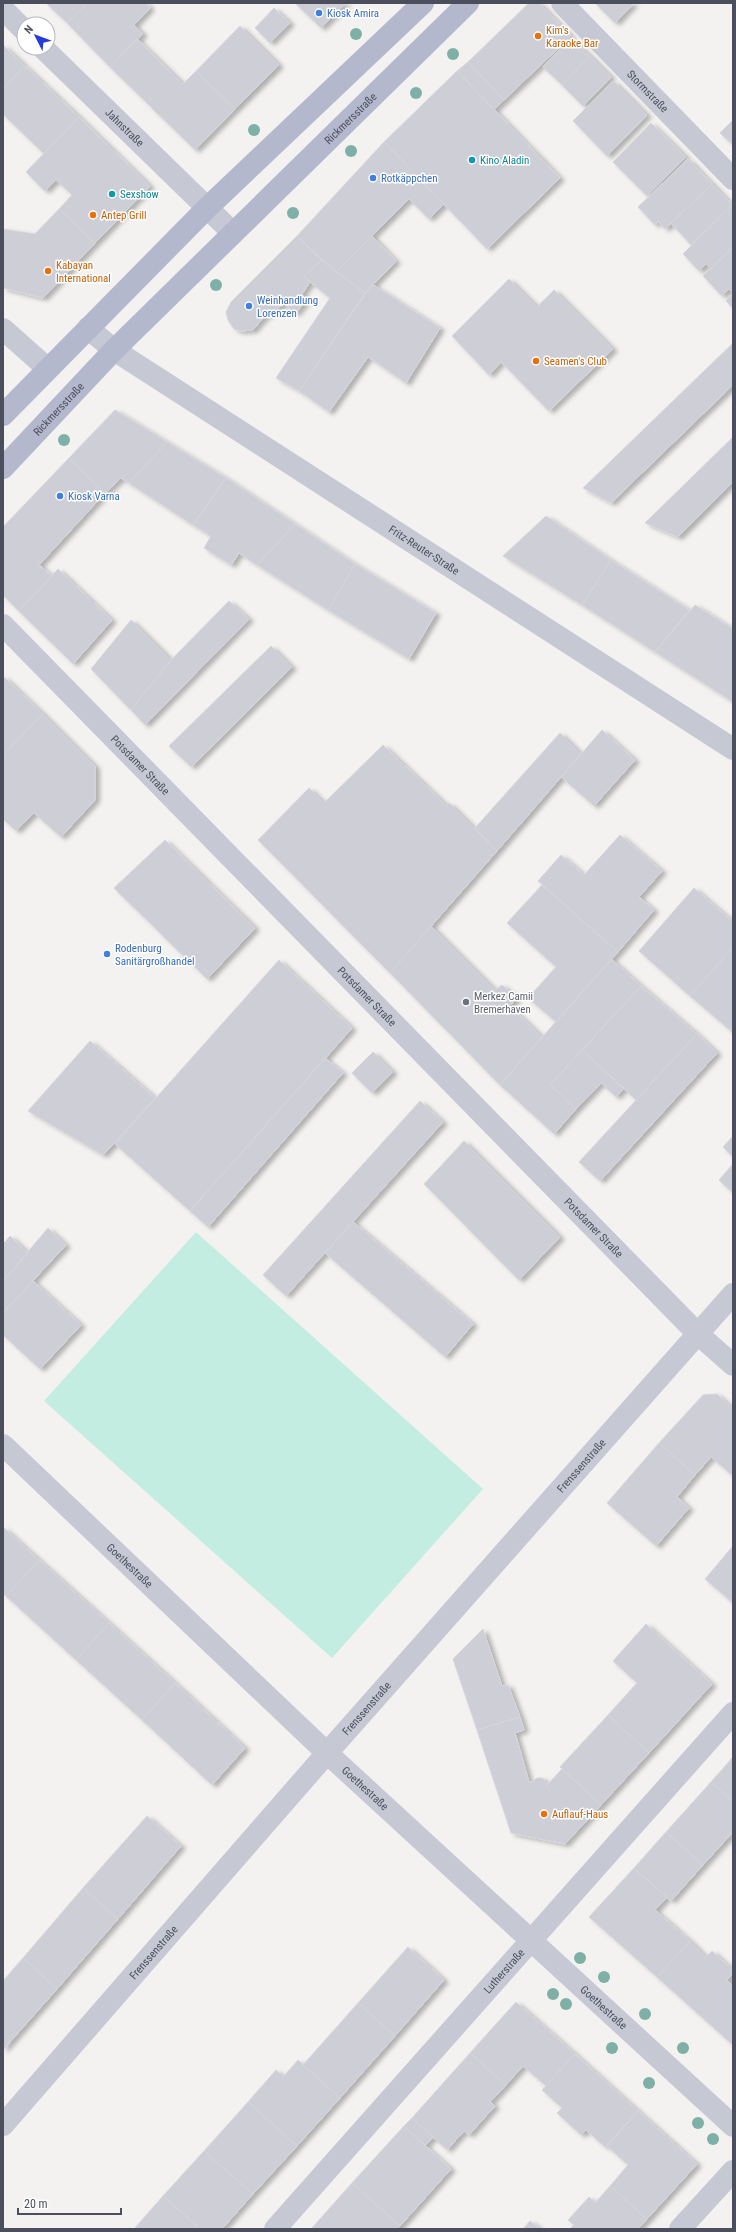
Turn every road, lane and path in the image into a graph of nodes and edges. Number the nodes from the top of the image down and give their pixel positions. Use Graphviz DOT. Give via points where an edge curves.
graph roads {
  1 [pos="423,3"];
  2 [pos="468,3"];
  3 [pos="562,3"];
  4 [pos="3,10"];
  5 [pos="16,22"];
  6 [pos="51,56"];
  7 [pos="733,179"];
  8 [pos="207,208"];
  9 [pos="233,233"];
  10 [pos="88,328"];
  11 [pos="3,329"];
  12 [pos="114,350"];
  13 [pos="48,369"];
  14 [pos="3,415"];
  15 [pos="3,468"];
  16 [pos="3,625"];
  17 [pos="733,749"];
  18 [pos="733,1294"];
  19 [pos="698,1334"];
  20 [pos="733,1365"];
  21 [pos="3,1445"];
  22 [pos="733,1713"];
  23 [pos="327,1753"];
  24 [pos="531,1940"];
  25 [pos="3,2125"];
  26 [pos="733,2126"];
  27 [pos="733,2171"];
  28 [pos="275,2229"];
  29 [pos="680,2229"];
  1 -- 8 [label="main road"];
  2 -- 9 [label="main road, Rickmersstraße"];
  3 -- 7 [label="street, Stormstraße"];
  4 -- 5 [label="street"];
  6 -- 8 [label="street, Jahnstraße"];
  8 -- 9 [label="street"];
  8 -- 10 [label="main road"];
  9 -- 12 [label="main road, Rickmersstraße"];
  10 -- 12 [label="street"];
  10 -- 13 [label="main road"];
  11 -- 13 [label="street"];
  12 -- 15 [label="main road, Rickmersstraße"];
  12 -- 17 [label="street, Fritz-Reuter-Straße"];
  13 -- 14 [label="main road"];
  16 -- 19 [label="street, Potsdamer Straße"];
  18 -- 19 [label="street, Frenssenstraße"];
  19 -- 20 [label="street, Potsdamer Straße"];
  19 -- 23 [label="street, Frenssenstraße"];
  21 -- 23 [label="street, Goethestraße"];
  22 -- 24 [label="street, Lutherstraße"];
  23 -- 24 [label="street, Goethestraße"];
  23 -- 25 [label="street, Frenssenstraße"];
  24 -- 26 [label="street, Goethestraße"];
  24 -- 28 [label="street, Lutherstraße"];
  27 -- 29 [label="street"];
}
